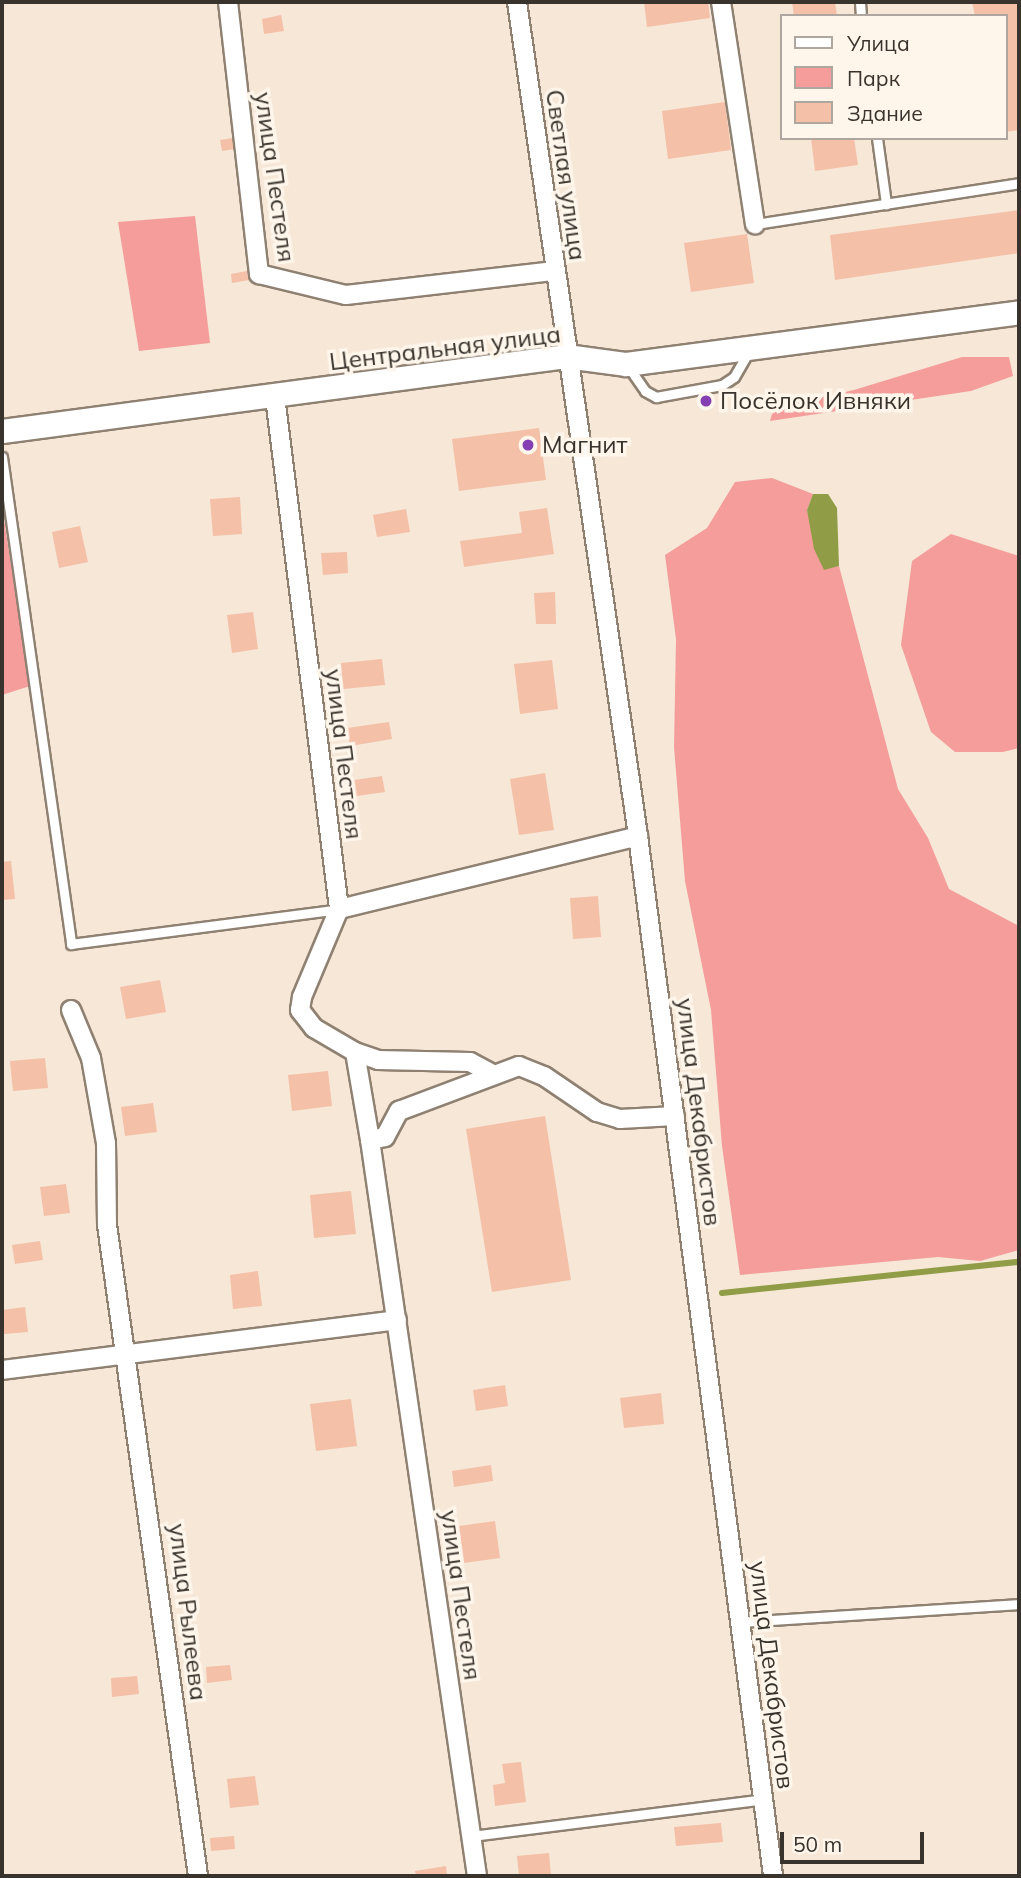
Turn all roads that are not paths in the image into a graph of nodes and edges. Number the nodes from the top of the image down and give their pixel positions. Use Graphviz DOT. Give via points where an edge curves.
graph roads {
  1 [pos="228,2"];
  2 [pos="517,2"];
  3 [pos="721,2"];
  4 [pos="877,140"];
  5 [pos="1019,183"];
  6 [pos="886,204"];
  7 [pos="755,224"];
  8 [pos="555,271"];
  9 [pos="1019,312"];
  10 [pos="750,349"];
  11 [pos="566,356"];
  12 [pos="626,364"];
  13 [pos="275,397"];
  14 [pos="2,431"];
  15 [pos="2,457"];
  16 [pos="638,836"];
  17 [pos="339,909"];
  18 [pos="71,1010"];
  19 [pos="355,1052"];
  20 [pos="493,1074"];
  21 [pos="675,1116"];
  22 [pos="370,1140"];
  23 [pos="397,1320"];
  24 [pos="128,1354"];
  25 [pos="2,1370"];
  26 [pos="1019,1604"];
  27 [pos="741,1622"];
  28 [pos="763,1799"];
  29 [pos="472,1836"];
  30 [pos="198,1876"];
  31 [pos="477,1876"];
  32 [pos="773,1876"];
  1 -- 8 [label="street, улица Пестеля" via="259,274 346,295"];
  2 -- 8 [label="street, Светлая улица"];
  3 -- 7 [label="street"];
  4 -- 6 [label="lane"];
  5 -- 6 [label="lane"];
  6 -- 7 [label="lane"];
  8 -- 11 [label="street, Светлая улица"];
  9 -- 10 [label="street, Центральная улица"];
  10 -- 12 [label="street, Центральная улица"];
  10 -- 12 [label="lane" via="734,377 722,385 656,397 645,391"];
  11 -- 12 [label="street, Центральная улица"];
  11 -- 13 [label="street, Центральная улица"];
  11 -- 16 [label="street, улица Декабристов"];
  13 -- 14 [label="street, Центральная улица"];
  13 -- 17 [label="street, улица Пестеля"];
  15 -- 17 [label="lane" via="71,944"];
  16 -- 17 [label="street"];
  16 -- 21 [label="street, улица Декабристов"];
  17 -- 19 [label="street" via="300,1010 314,1028"];
  18 -- 24 [label="street, улица Рылеева" via="91,1059 106,1143 107,1225"];
  19 -- 20 [label="street" via="378,1060 470,1062"];
  19 -- 22 [label="street, улица Пестеля"];
  20 -- 21 [label="street" via="519,1066 544,1076 597,1112 620,1119"];
  20 -- 22 [label="street" via="399,1111 384,1137"];
  21 -- 27 [label="street, улица Декабристов"];
  22 -- 23 [label="street, улица Пестеля"];
  23 -- 24 [label="street"];
  23 -- 29 [label="street, улица Пестеля"];
  24 -- 25 [label="street"];
  24 -- 30 [label="street, улица Рылеева"];
  26 -- 27 [label="lane"];
  27 -- 28 [label="street, улица Декабристов"];
  28 -- 29 [label="lane"];
  28 -- 32 [label="street, улица Декабристов"];
  29 -- 31 [label="street, улица Пестеля"];
}
